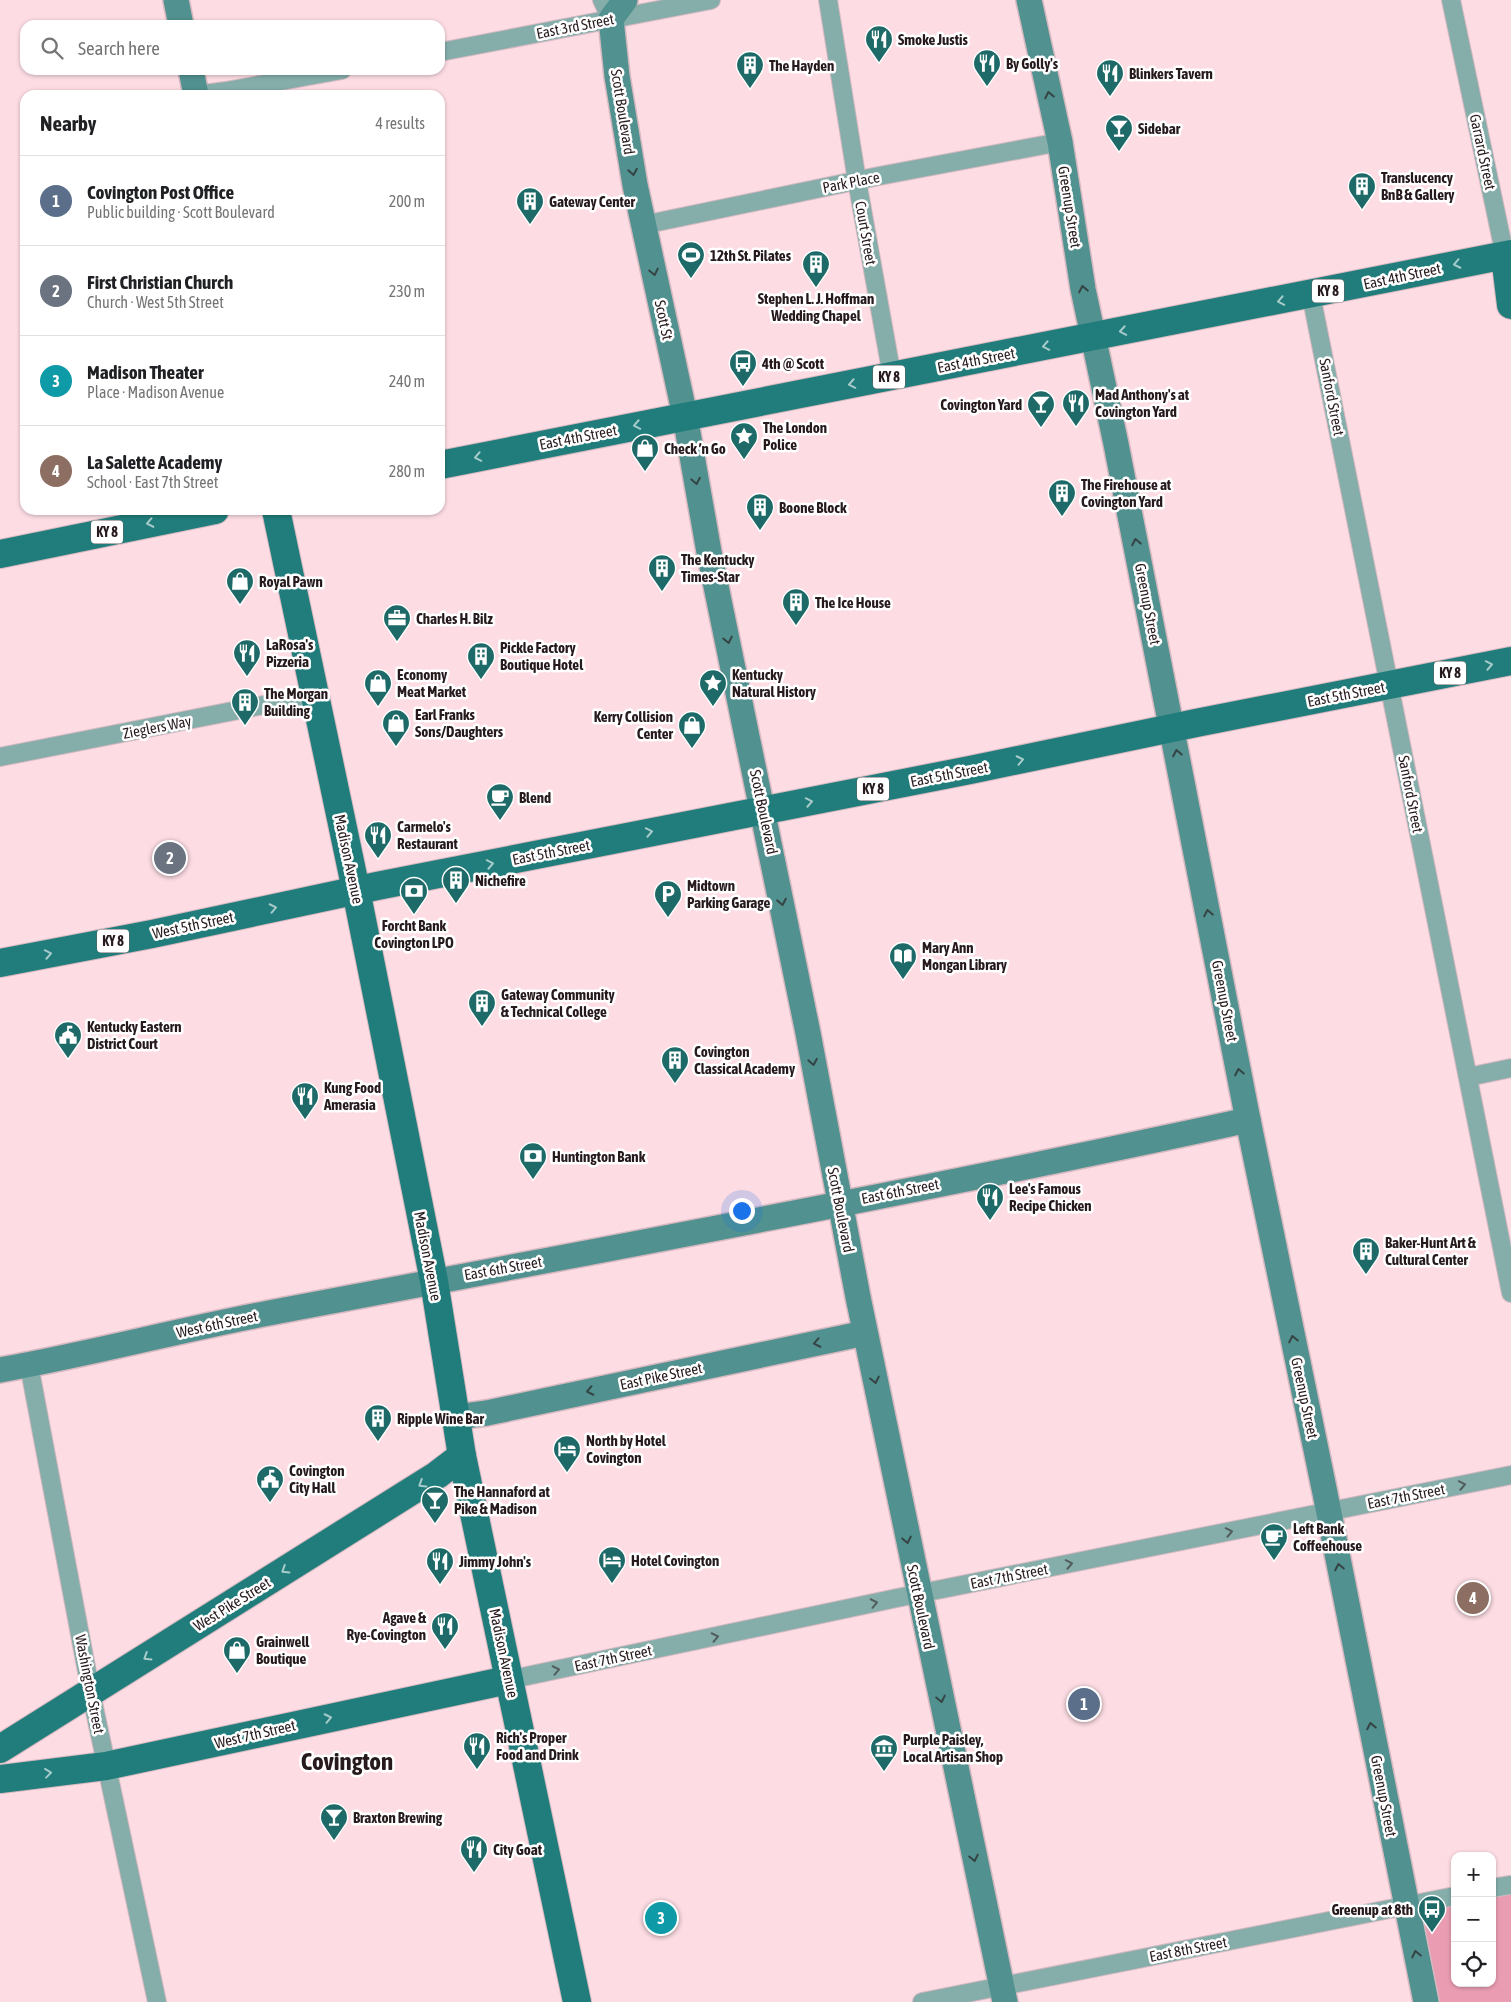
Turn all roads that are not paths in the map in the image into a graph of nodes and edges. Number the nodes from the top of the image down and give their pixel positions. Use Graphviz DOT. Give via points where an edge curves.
graph roads {
  1 [pos="176,0"];
  2 [pos="711,0"];
  3 [pos="828,0"];
  4 [pos="1029,0"];
  5 [pos="1451,0"];
  6 [pos="613,6"];
  7 [pos="180,20"];
  8 [pos="445,51"];
  9 [pos="192,75"];
  10 [pos="314,75"];
  11 [pos="195,90"];
  12 [pos="232,90"];
  13 [pos="1060,142"];
  14 [pos="857,181"];
  15 [pos="643,225"];
  16 [pos="1508,255"];
  17 [pos="1311,295"];
  18 [pos="1511,305"];
  19 [pos="1094,336"];
  20 [pos="892,376"];
  21 [pos="685,416"];
  22 [pos="445,464"];
  23 [pos="191,515"];
  24 [pos="277,515"];
  25 [pos="0,554"];
  26 [pos="1511,661"];
  27 [pos="1389,685"];
  28 [pos="314,695"];
  29 [pos="1172,728"];
  30 [pos="0,757"];
  31 [pos="764,810"];
  32 [pos="356,890"];
  33 [pos="0,963"];
  34 [pos="1511,1068"];
  35 [pos="1468,1077"];
  36 [pos="1248,1120"];
  37 [pos="839,1204"];
  38 [pos="434,1281"];
  39 [pos="1511,1293"];
  40 [pos="865,1332"];
  41 [pos="29,1365"];
  42 [pos="0,1370"];
  43 [pos="457,1417"];
  44 [pos="462,1456"];
  45 [pos="1511,1475"];
  46 [pos="1328,1511"];
  47 [pos="918,1594"];
  48 [pos="508,1680"];
  49 [pos="91,1693"];
  50 [pos="0,1749"];
  51 [pos="106,1766"];
  52 [pos="0,1779"];
  53 [pos="1511,1885"];
  54 [pos="1496,1887"];
  55 [pos="1451,1897"];
  56 [pos="1406,1906"];
  57 [pos="1003,1994"];
  58 [pos="157,2002"];
  59 [pos="576,2002"];
  60 [pos="922,2002"];
  61 [pos="1426,2002"];
  1 -- 7 [label="main road"];
  2 -- 6 [label="street, East 3rd Street"];
  3 -- 14 [label="street, Court Street"];
  13 -- 4 [label="main road, Greenup Street, one-way"];
  5 -- 16 [label="street, Garrard Street"];
  6 -- 8 [label="street, East 3rd Street"];
  6 -- 15 [label="main road, Scott Boulevard, one-way" via="617,76"];
  9 -- 11 [label="main road"];
  10 -- 12 [label="street"];
  13 -- 14 [label="street, Park Place"];
  19 -- 13 [label="main road, Greenup Street, one-way" via="1083,289"];
  14 -- 15 [label="street, Park Place"];
  14 -- 20 [label="street, Court Street"];
  15 -- 21 [label="main road, Scott St, one-way"];
  16 -- 17 [label="main road, East 4th Street / KY 8, one-way"];
  16 -- 18 [label="main road, Garrard Street"];
  17 -- 19 [label="main road, East 4th Street / KY 8, one-way"];
  17 -- 27 [label="street, Sanford Street"];
  19 -- 20 [label="main road, East 4th Street / KY 8, one-way"];
  29 -- 19 [label="main road, Greenup Street, one-way"];
  20 -- 21 [label="main road, East 4th Street / KY 8, one-way"];
  21 -- 22 [label="main road, East 4th Street / KY 8, one-way"];
  21 -- 31 [label="main road, Scott Boulevard, one-way" via="709,552"];
  23 -- 25 [label="main road, KY 8, one-way"];
  24 -- 28 [label="main road, Madison Avenue"];
  27 -- 26 [label="main road, East 5th Street / KY 8, one-way"];
  27 -- 29 [label="main road, East 5th Street / KY 8"];
  27 -- 35 [label="street, Sanford Street"];
  28 -- 30 [label="street, Zieglers Way"];
  28 -- 32 [label="main road, Madison Avenue"];
  31 -- 29 [label="main road, East 5th Street / KY 8, one-way"];
  36 -- 29 [label="main road, Greenup Street, one-way"];
  32 -- 31 [label="main road, East 5th Street / KY 8, one-way"];
  31 -- 37 [label="main road, Scott Boulevard, one-way"];
  33 -- 32 [label="main road, West 5th Street / KY 8, one-way"];
  32 -- 38 [label="main road, Madison Avenue"];
  34 -- 35 [label="street"];
  35 -- 39 [label="street, Sanford Street"];
  36 -- 37 [label="main road, East 6th Street"];
  46 -- 36 [label="main road, Greenup Street, one-way"];
  37 -- 38 [label="main road, East 6th Street"];
  37 -- 40 [label="main road, Scott Boulevard"];
  38 -- 41 [label="main road, West 6th Street" via="228,1320"];
  38 -- 43 [label="main road, Madison Avenue"];
  40 -- 43 [label="main road, East Pike Street, one-way"];
  40 -- 47 [label="main road, Scott Boulevard, one-way"];
  41 -- 42 [label="main road, West 6th Street"];
  41 -- 49 [label="street, Washington Street"];
  43 -- 44 [label="main road, Madison Avenue"];
  44 -- 48 [label="main road, Madison Avenue"];
  44 -- 49 [label="main road, West Pike Street, one-way"];
  46 -- 45 [label="street, East 7th Street, one-way"];
  47 -- 46 [label="street, East 7th Street, one-way"];
  56 -- 46 [label="main road, Greenup Street, one-way"];
  48 -- 47 [label="street, East 7th Street, one-way"];
  47 -- 57 [label="main road, Scott Boulevard, one-way"];
  51 -- 48 [label="main road, West 7th Street, one-way"];
  48 -- 59 [label="main road, Madison Avenue"];
  49 -- 50 [label="main road, West Pike Street"];
  49 -- 51 [label="street, Washington Street"];
  52 -- 51 [label="main road, West 7th Street, one-way"];
  51 -- 58 [label="street, Washington Street"];
  53 -- 54 [label="street"];
  55 -- 56 [label="street, East 8th Street"];
  56 -- 57 [label="street, East 8th Street"];
  61 -- 56 [label="main road, Greenup Street, one-way"];
  57 -- 60 [label="street, East 8th Street"];
}
